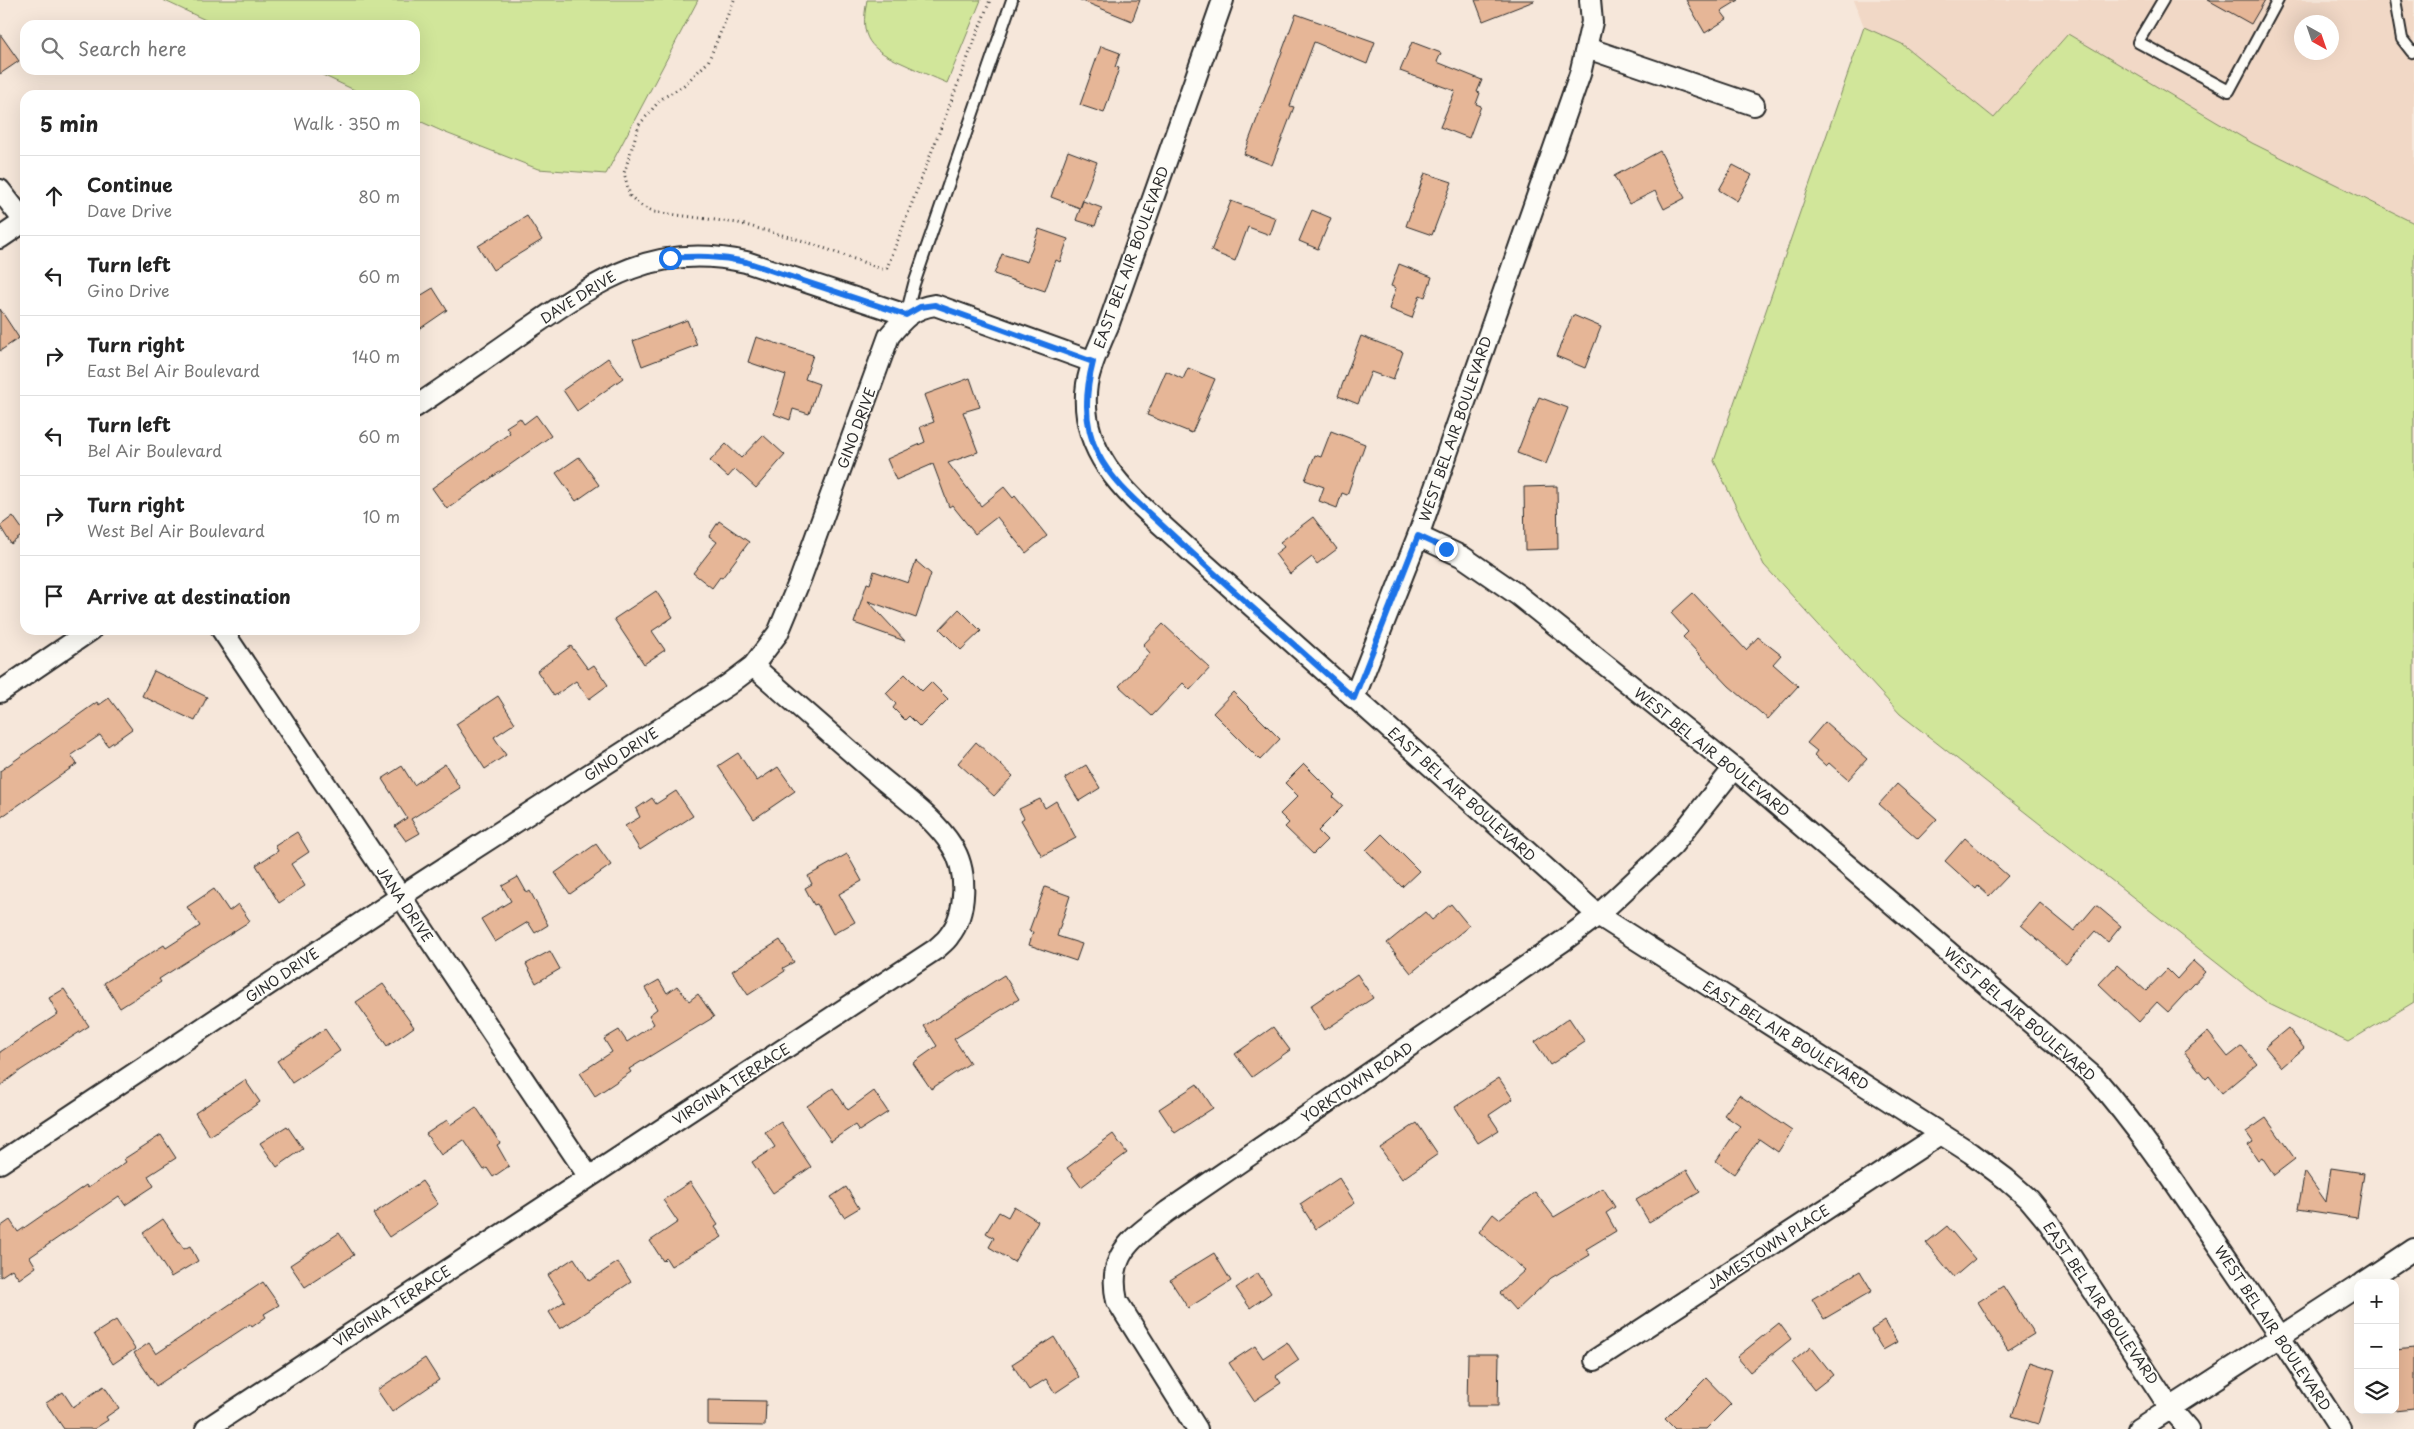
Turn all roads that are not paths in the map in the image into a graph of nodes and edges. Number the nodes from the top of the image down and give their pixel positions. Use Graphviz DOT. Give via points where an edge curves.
graph roads {
  1 [pos="1012,0"];
  2 [pos="1223,0"];
  3 [pos="1590,0"];
  4 [pos="2163,0"];
  5 [pos="2278,0"];
  6 [pos="2395,0"];
  7 [pos="1587,48"];
  8 [pos="2414,51"];
  9 [pos="1754,105"];
  10 [pos="0,190"];
  11 [pos="20,215"];
  12 [pos="20,224"];
  13 [pos="0,238"];
  14 [pos="906,315"];
  15 [pos="1093,362"];
  16 [pos="420,404"];
  17 [pos="1418,536"];
  18 [pos="84,635"];
  19 [pos="225,635"];
  20 [pos="753,666"];
  21 [pos="0,692"];
  22 [pos="1354,698"];
  23 [pos="1734,768"];
  24 [pos="401,896"];
  25 [pos="1598,915"];
  26 [pos="1941,1134"];
  27 [pos="0,1163"];
  28 [pos="589,1177"];
  29 [pos="2414,1249"];
  30 [pos="2369,1279"];
  31 [pos="2354,1289"];
  32 [pos="2281,1336"];
  33 [pos="1596,1360"];
  34 [pos="2170,1408"];
  35 [pos="206,1429"];
  36 [pos="1197,1429"];
  37 [pos="2138,1429"];
  38 [pos="2188,1429"];
  39 [pos="2340,1429"];
  1 -- 14 [label="lane"];
  2 -- 15 [label="street, EAST BEL AIR BOULEVARD"];
  3 -- 7 [label="street, WEST BEL AIR BOULEVARD" via="1592,22"];
  4 -- 5 [label="lane" via="2138,42 2229,91"];
  6 -- 8 [label="lane" via="2402,39"];
  7 -- 9 [label="street"];
  7 -- 17 [label="street, WEST BEL AIR BOULEVARD"];
  10 -- 11 [label="street"];
  12 -- 13 [label="street"];
  14 -- 15 [label="street, GINO DRIVE" via="920,307 935,305"];
  14 -- 16 [label="street, DAVE DRIVE" via="746,262 721,257 670,258 621,271 586,289"];
  14 -- 20 [label="street, GINO DRIVE" via="889,336 778,633"];
  15 -- 22 [label="street, EAST BEL AIR BOULEVARD" via="1087,384 1088,430 1108,470 1188,549"];
  17 -- 22 [label="street"];
  17 -- 23 [label="street, WEST BEL AIR BOULEVARD" via="1463,557 1518,595"];
  18 -- 21 [label="street"];
  19 -- 24 [label="street, JANA DRIVE"];
  20 -- 24 [label="street, GINO DRIVE"];
  20 -- 28 [label="street, VIRGINIA TERRACE" via="930,821 952,847 960,862 962,878 957,923 950,936 936,949"];
  22 -- 25 [label="street, EAST BEL AIR BOULEVARD"];
  23 -- 25 [label="street, YORKTOWN ROAD" via="1672,846"];
  23 -- 32 [label="street, WEST BEL AIR BOULEVARD" via="2094,1077 2146,1142"];
  24 -- 27 [label="street, GINO DRIVE"];
  24 -- 28 [label="street, JANA DRIVE"];
  25 -- 26 [label="street, EAST BEL AIR BOULEVARD"];
  25 -- 36 [label="street, YORKTOWN ROAD" via="1168,1211 1122,1250 1113,1284 1118,1301"];
  26 -- 33 [label="street, JAMESTOWN PLACE"];
  26 -- 34 [label="street, EAST BEL AIR BOULEVARD" via="2029,1199 2049,1223"];
  28 -- 35 [label="street, VIRGINIA TERRACE"];
  29 -- 30 [label="street"];
  31 -- 32 [label="street"];
  32 -- 34 [label="street"];
  32 -- 39 [label="street, WEST BEL AIR BOULEVARD"];
  34 -- 37 [label="street"];
  34 -- 38 [label="street, EAST BEL AIR BOULEVARD"];
}
